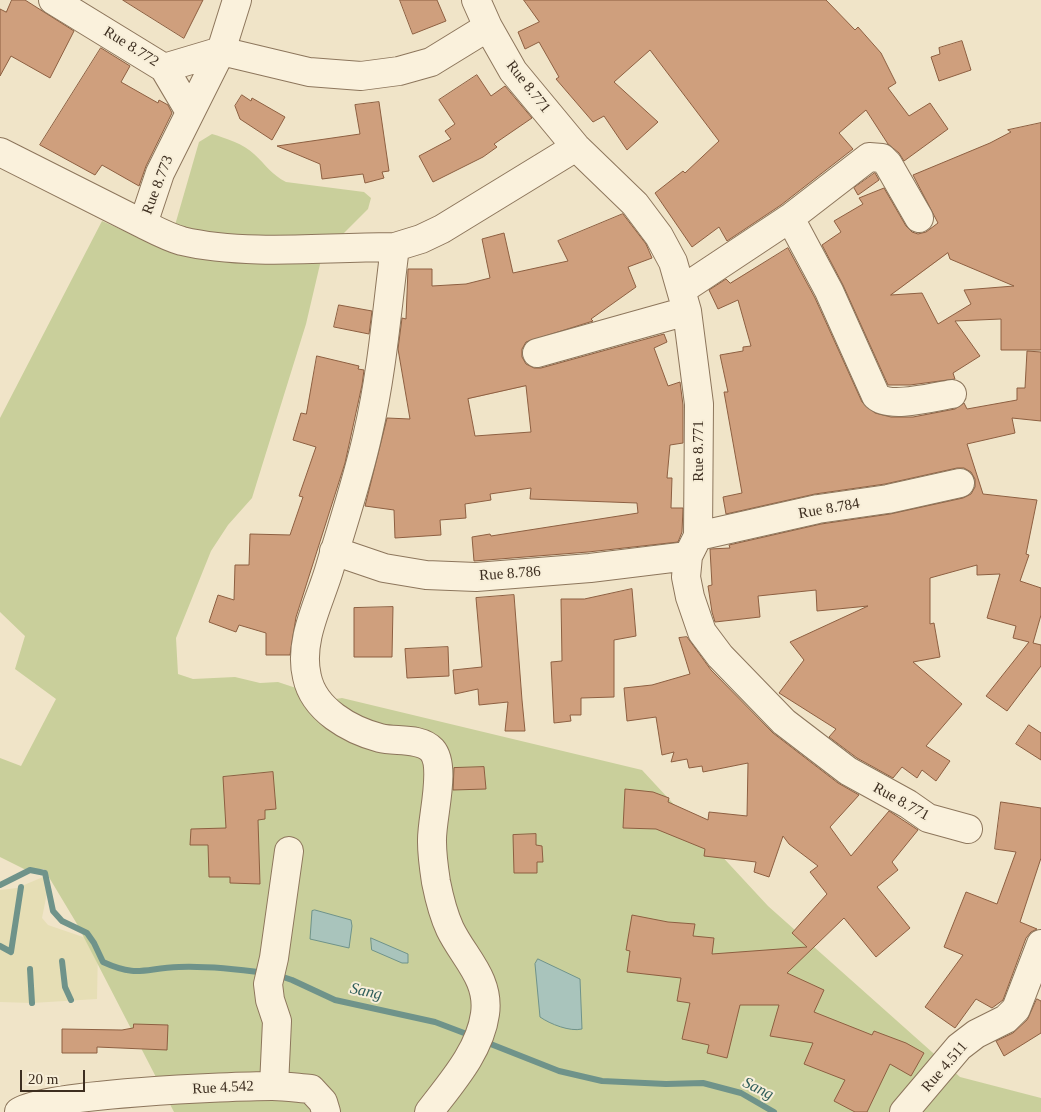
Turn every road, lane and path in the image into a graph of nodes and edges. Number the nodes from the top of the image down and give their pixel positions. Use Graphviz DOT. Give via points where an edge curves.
graph roads {
  1 [pos="53,0"];
  2 [pos="237,0"];
  3 [pos="476,0"];
  4 [pos="488,27"];
  5 [pos="221,51"];
  6 [pos="164,68"];
  7 [pos="190,112"];
  8 [pos="576,147"];
  9 [pos="0,152"];
  10 [pos="790,218"];
  11 [pos="919,218"];
  12 [pos="143,224"];
  13 [pos="396,247"];
  14 [pos="685,300"];
  15 [pos="537,353"];
  16 [pos="952,394"];
  17 [pos="960,483"];
  18 [pos="693,546"];
  19 [pos="334,551"];
  20 [pos="968,829"];
  21 [pos="289,852"];
  22 [pos="1041,944"];
  23 [pos="274,1086"];
  24 [pos="19,1112"];
  25 [pos="326,1112"];
  26 [pos="429,1112"];
  27 [pos="904,1112"];
  1 -- 6 [label="street, Rue 8.772"];
  2 -- 5 [label="street, Rue 8.773"];
  3 -- 4 [label="street, Rue 8.771"];
  4 -- 5 [label="street" via="431,62 399,72 361,76 309,72"];
  4 -- 8 [label="street, Rue 8.771" via="514,71"];
  5 -- 6 [label="street"];
  5 -- 7 [label="street, Rue 8.773"];
  6 -- 7 [label="street, Rue 8.772"];
  7 -- 12 [label="street, Rue 8.773" via="160,173"];
  8 -- 13 [label="street" via="442,229"];
  8 -- 14 [label="street, Rue 8.771" via="640,210 659,236 673,262"];
  9 -- 12 [label="street, Rue 8.773"];
  10 -- 11 [label="street" via="860,162 876,156 888,164"];
  10 -- 14 [label="street"];
  10 -- 16 [label="street" via="829,291 876,396 882,402 892,403"];
  12 -- 13 [label="street" via="179,240 206,245"];
  13 -- 19 [label="street" via="369,431 351,502"];
  14 -- 15 [label="street"];
  14 -- 18 [label="street, Rue 8.771" via="699,404"];
  17 -- 18 [label="street, Rue 8.784" via="888,499 818,509"];
  18 -- 19 [label="street, Rue 8.786" via="590,568 476,577 426,575 384,568"];
  18 -- 20 [label="street, Rue 8.771" via="686,577 702,632 720,656 784,722 848,771 928,818"];
  19 -- 26 [label="street" via="313,616 305,654 307,678 315,697 349,726 381,738 426,745 434,753 439,773 432,841 436,882 450,929 475,968 486,995 480,1036"];
  21 -- 23 [label="street" via="268,984 277,1021"];
  22 -- 27 [label="street, Rue 4.511" via="1016,1009 1006,1019 959,1047"];
  23 -- 24 [label="street, Rue 4.542" via="61,1100 25,1107"];
  23 -- 25 [label="street, Rue 4.542" via="310,1089 323,1102"];
}
